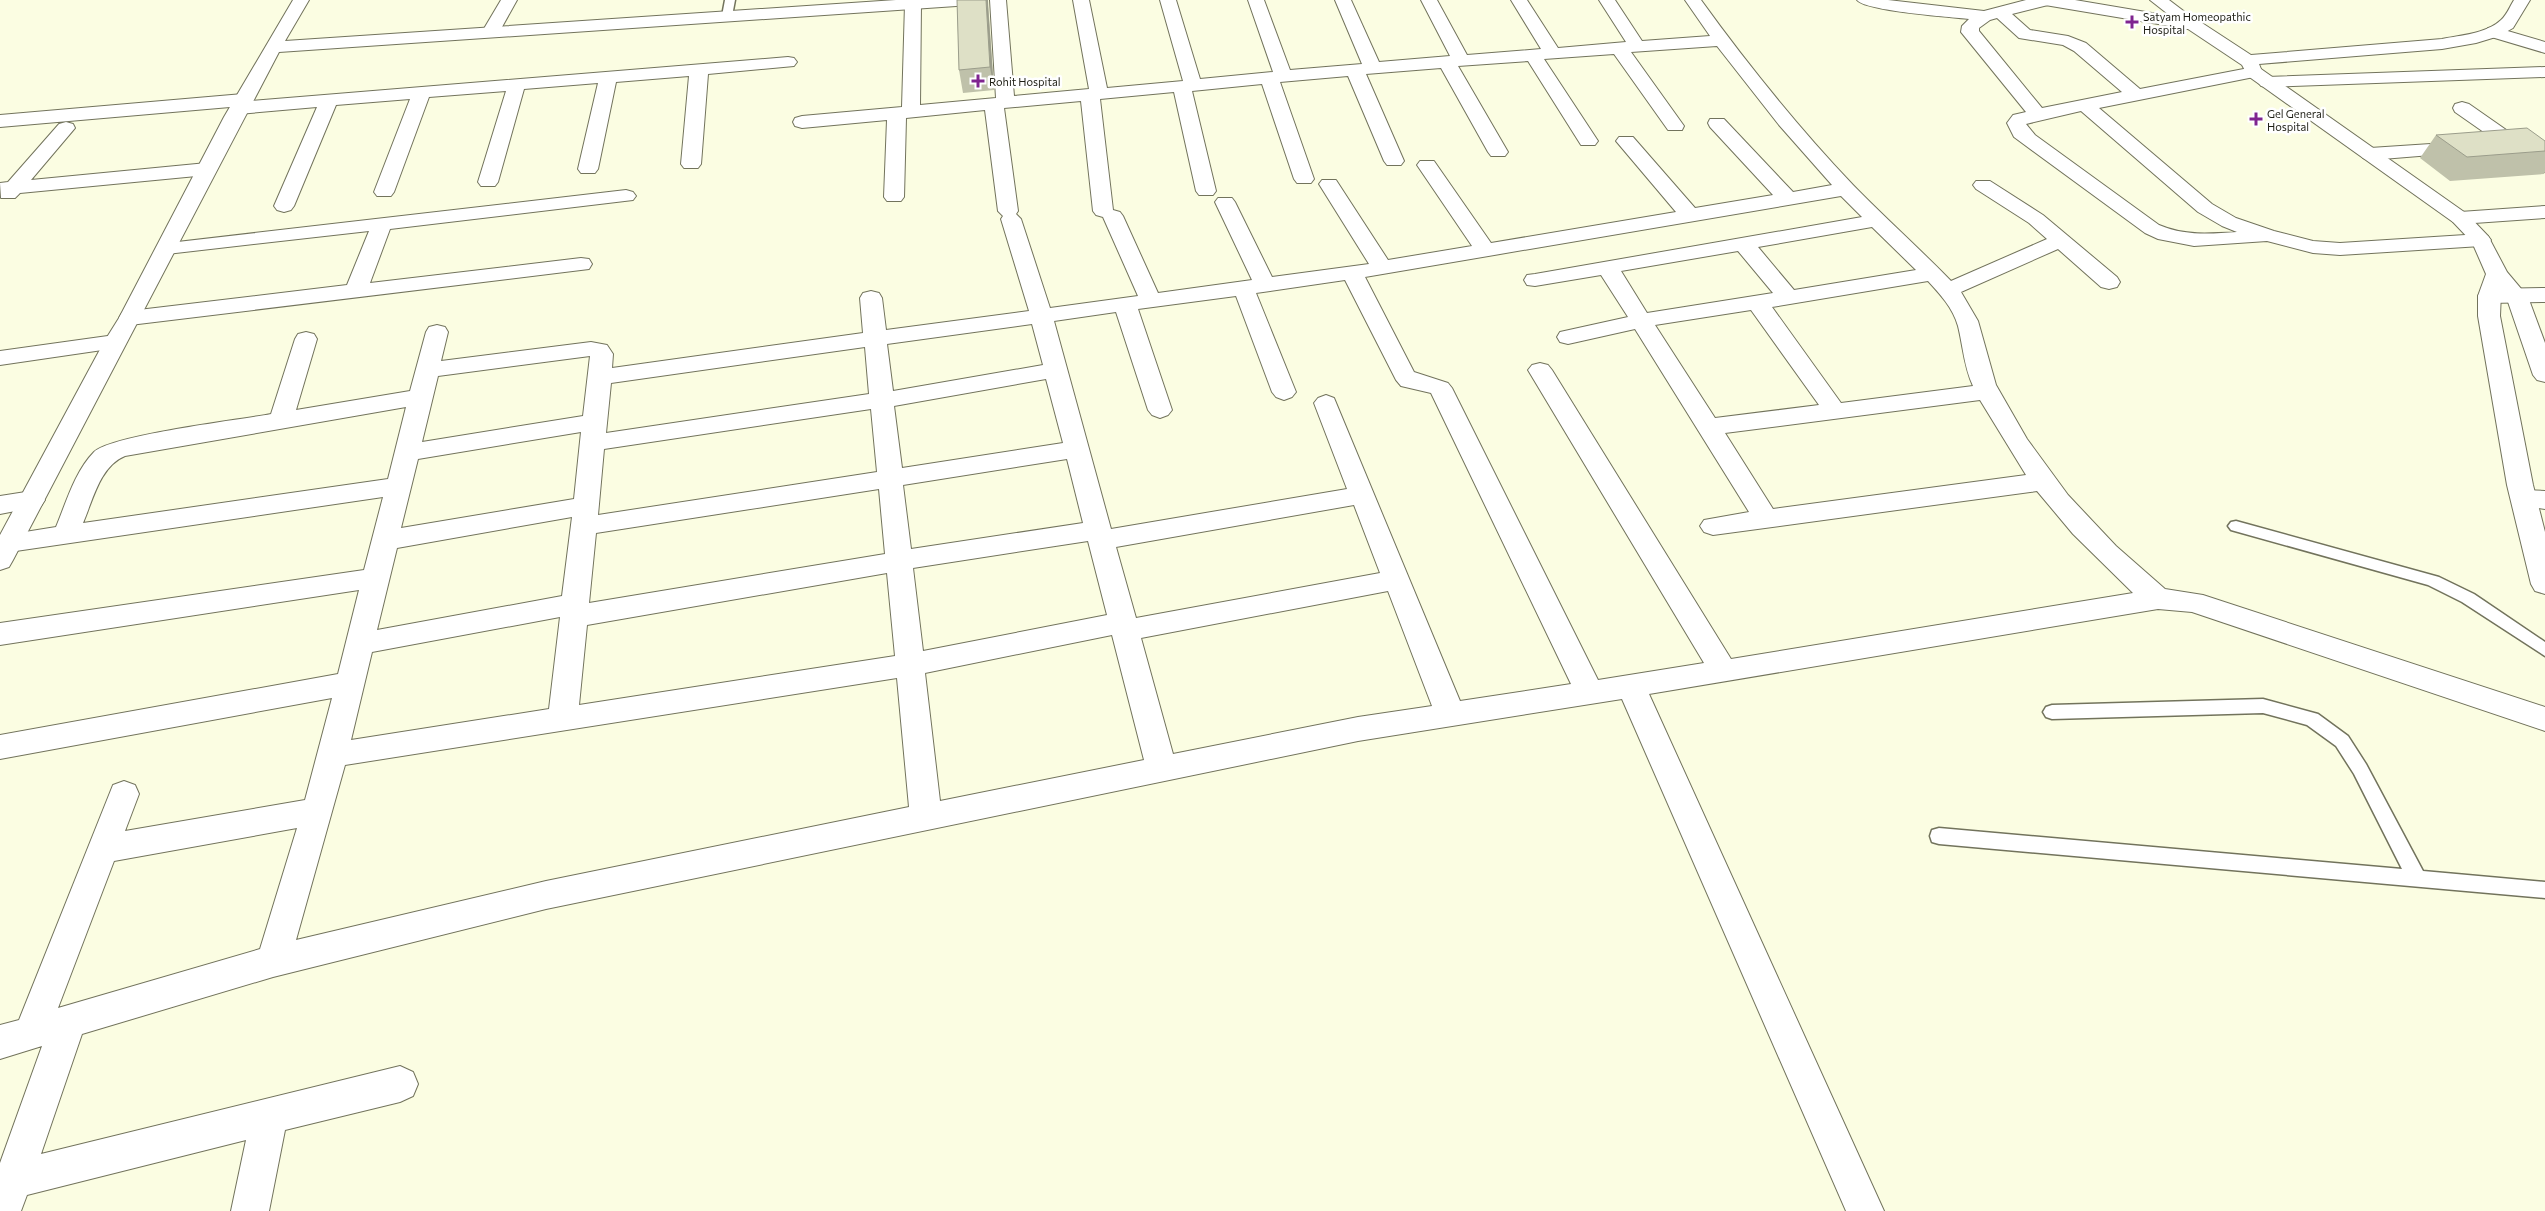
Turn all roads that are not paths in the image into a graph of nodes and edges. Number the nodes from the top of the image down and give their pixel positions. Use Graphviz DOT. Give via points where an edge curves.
graph roads {
  1 [pos="301,0"];
  2 [pos="509,0"];
  3 [pos="971,0"];
  4 [pos="998,0"];
  5 [pos="1081,0"];
  6 [pos="1168,0"];
  7 [pos="1256,0"];
  8 [pos="1343,0"];
  9 [pos="1429,0"];
  10 [pos="1520,0"];
  11 [pos="1607,0"];
  12 [pos="1693,0"];
  13 [pos="1865,0"];
  14 [pos="2045,0"];
  15 [pos="2158,0"];
  16 [pos="2522,0"];
  17 [pos="913,4"];
  18 [pos="729,8"];
  19 [pos="1992,14"];
  20 [pos="2193,26"];
  21 [pos="491,32"];
  22 [pos="2494,32"];
  23 [pos="1721,40"];
  24 [pos="1637,46"];
  25 [pos="272,47"];
  26 [pos="1618,47"];
  27 [pos="2545,48"];
  28 [pos="1552,53"];
  29 [pos="1532,54"];
  30 [pos="1454,61"];
  31 [pos="788,62"];
  32 [pos="699,69"];
  33 [pos="1364,69"];
  34 [pos="2257,72"];
  35 [pos="2545,72"];
  36 [pos="608,77"];
  37 [pos="1276,77"];
  38 [pos="517,84"];
  39 [pos="1188,86"];
  40 [pos="422,92"];
  41 [pos="1094,95"];
  42 [pos="2136,95"];
  43 [pos="329,100"];
  44 [pos="1000,103"];
  45 [pos="241,104"];
  46 [pos="2085,105"];
  47 [pos="2462,108"];
  48 [pos="904,111"];
  49 [pos="2038,114"];
  50 [pos="0,121"];
  51 [pos="802,122"];
  52 [pos="1717,123"];
  53 [pos="1675,126"];
  54 [pos="66,128"];
  55 [pos="1588,141"];
  56 [pos="1626,141"];
  57 [pos="2545,142"];
  58 [pos="2513,144"];
  59 [pos="1498,152"];
  60 [pos="2370,154"];
  61 [pos="1394,161"];
  62 [pos="691,164"];
  63 [pos="1427,165"];
  64 [pos="2545,166"];
  65 [pos="206,169"];
  66 [pos="588,169"];
  67 [pos="1304,179"];
  68 [pos="488,182"];
  69 [pos="1330,184"];
  70 [pos="1983,185"];
  71 [pos="7,188"];
  72 [pos="1846,189"];
  73 [pos="1206,191"];
  74 [pos="384,192"];
  75 [pos="626,196"];
  76 [pos="894,197"];
  77 [pos="1788,199"];
  78 [pos="1225,202"];
  79 [pos="0,203"];
  80 [pos="284,206"];
  81 [pos="2545,212"];
  82 [pos="1690,216"];
  83 [pos="2460,218"];
  84 [pos="1878,220"];
  85 [pos="382,224"];
  86 [pos="2267,235"];
  87 [pos="2062,240"];
  88 [pos="2481,240"];
  89 [pos="1743,243"];
  90 [pos="167,248"];
  91 [pos="1486,250"];
  92 [pos="580,264"];
  93 [pos="1607,267"];
  94 [pos="1382,268"];
  95 [pos="1352,272"];
  96 [pos="1933,274"];
  97 [pos="1535,280"];
  98 [pos="2109,282"];
  99 [pos="2493,285"];
  100 [pos="1254,287"];
  101 [pos="1948,290"];
  102 [pos="356,291"];
  103 [pos="2545,295"];
  104 [pos="1788,297"];
  105 [pos="2517,297"];
  106 [pos="871,298"];
  107 [pos="1151,301"];
  108 [pos="1757,302"];
  109 [pos="1125,305"];
  110 [pos="1041,316"];
  111 [pos="130,318"];
  112 [pos="1641,321"];
  113 [pos="437,332"];
  114 [pos="1568,337"];
  115 [pos="306,339"];
  116 [pos="875,339"];
  117 [pos="115,342"];
  118 [pos="0,358"];
  119 [pos="428,370"];
  120 [pos="1056,370"];
  121 [pos="1540,370"];
  122 [pos="2545,375"];
  123 [pos="600,377"];
  124 [pos="1284,392"];
  125 [pos="1987,392"];
  126 [pos="421,397"];
  127 [pos="882,400"];
  128 [pos="1326,403"];
  129 [pos="1160,410"];
  130 [pos="1835,411"];
  131 [pos="281,420"];
  132 [pos="1709,427"];
  133 [pos="594,432"];
  134 [pos="1077,449"];
  135 [pos="407,453"];
  136 [pos="890,477"];
  137 [pos="2044,481"];
  138 [pos="399,486"];
  139 [pos="1362,494"];
  140 [pos="2534,499"];
  141 [pos="32,500"];
  142 [pos="0,505"];
  143 [pos="585,516"];
  144 [pos="1766,518"];
  145 [pos="1713,526"];
  146 [pos="2236,526"];
  147 [pos="65,535"];
  148 [pos="1100,535"];
  149 [pos="386,540"];
  150 [pos="4,551"];
  151 [pos="898,561"];
  152 [pos="376,578"];
  153 [pos="1396,580"];
  154 [pos="2545,584"];
  155 [pos="2158,599"];
  156 [pos="575,611"];
  157 [pos="1124,627"];
  158 [pos="0,634"];
  159 [pos="359,644"];
  160 [pos="2545,650"];
  161 [pos="909,665"];
  162 [pos="1724,671"];
  163 [pos="350,683"];
  164 [pos="1631,686"];
  165 [pos="1590,692"];
  166 [pos="2052,712"];
  167 [pos="1450,714"];
  168 [pos="564,719"];
  169 [pos="2545,719"];
  170 [pos="0,747"];
  171 [pos="332,755"];
  172 [pos="1162,769"];
  173 [pos="124,794"];
  174 [pos="318,811"];
  175 [pos="926,818"];
  176 [pos="1939,836"];
  177 [pos="103,849"];
  178 [pos="2416,878"];
  179 [pos="2545,890"];
  180 [pos="273,961"];
  181 [pos="69,1021"];
  182 [pos="32,1032"];
  183 [pos="0,1042"];
  184 [pos="400,1084"];
  185 [pos="270,1116"];
  186 [pos="5,1191"];
  187 [pos="250,1211"];
  188 [pos="1864,1211"];
  1 -- 25 [label="street"];
  2 -- 21 [label="street"];
  3 -- 17 [label="street"];
  4 -- 44 [label="street"];
  5 -- 41 [label="street"];
  6 -- 39 [label="street"];
  7 -- 37 [label="street"];
  8 -- 33 [label="street"];
  9 -- 30 [label="street"];
  10 -- 28 [label="street"];
  11 -- 24 [label="street"];
  12 -- 23 [label="street"];
  13 -- 19 [label="street"];
  14 -- 19 [label="street"];
  14 -- 20 [label="street"];
  15 -- 20 [label="street"];
  16 -- 22 [label="street" via="2508,23"];
  17 -- 18 [label="street"];
  17 -- 48 [label="street"];
  18 -- 21 [label="street"];
  19 -- 42 [label="street" via="2025,34 2068,41 2080,47"];
  19 -- 49 [label="street" via="1976,20 1970,32"];
  20 -- 34 [label="street"];
  21 -- 25 [label="street"];
  22 -- 27 [label="street"];
  22 -- 34 [label="street" via="2442,44 2259,58"];
  23 -- 24 [label="street"];
  23 -- 72 [label="street"];
  24 -- 26 [label="street"];
  25 -- 45 [label="street"];
  26 -- 28 [label="street"];
  26 -- 53 [label="street"];
  28 -- 29 [label="street"];
  29 -- 30 [label="street"];
  29 -- 55 [label="street"];
  30 -- 33 [label="street"];
  30 -- 59 [label="street"];
  31 -- 32 [label="street"];
  32 -- 36 [label="street"];
  32 -- 62 [label="street"];
  33 -- 37 [label="street"];
  33 -- 61 [label="street"];
  34 -- 35 [label="street"];
  34 -- 42 [label="street"];
  34 -- 60 [label="street"];
  36 -- 38 [label="street"];
  36 -- 66 [label="street"];
  37 -- 39 [label="street"];
  37 -- 67 [label="street"];
  38 -- 40 [label="street"];
  38 -- 68 [label="street"];
  39 -- 41 [label="street"];
  39 -- 73 [label="street"];
  40 -- 43 [label="street"];
  40 -- 74 [label="street"];
  41 -- 44 [label="street"];
  41 -- 107 [label="street" via="1108,213"];
  42 -- 46 [label="street"];
  43 -- 45 [label="street"];
  43 -- 80 [label="street"];
  44 -- 48 [label="street"];
  44 -- 110 [label="street" via="1004,193"];
  45 -- 50 [label="street"];
  45 -- 65 [label="street"];
  46 -- 49 [label="street"];
  46 -- 86 [label="street" via="2205,208 2229,222"];
  47 -- 58 [label="street"];
  48 -- 51 [label="street"];
  48 -- 76 [label="street"];
  49 -- 86 [label="street" via="2016,123 2022,133 2152,229 2177,240 2190,241"];
  52 -- 77 [label="street"];
  54 -- 71 [label="street"];
  56 -- 82 [label="street"];
  57 -- 58 [label="street"];
  58 -- 60 [label="street"];
  58 -- 64 [label="street"];
  60 -- 83 [label="street"];
  63 -- 91 [label="street"];
  65 -- 71 [label="street"];
  65 -- 90 [label="street"];
  69 -- 94 [label="street"];
  70 -- 87 [label="street" via="2028,213"];
  71 -- 79 [label="street"];
  72 -- 77 [label="street"];
  72 -- 84 [label="street"];
  75 -- 85 [label="street"];
  77 -- 82 [label="street"];
  78 -- 100 [label="street"];
  81 -- 83 [label="street"];
  82 -- 91 [label="street"];
  83 -- 88 [label="street"];
  84 -- 89 [label="street"];
  84 -- 96 [label="street"];
  85 -- 90 [label="street"];
  85 -- 102 [label="street"];
  86 -- 88 [label="street" via="2314,247 2340,249"];
  87 -- 98 [label="street"];
  87 -- 101 [label="street"];
  88 -- 99 [label="street"];
  89 -- 93 [label="street"];
  89 -- 104 [label="street"];
  90 -- 111 [label="street"];
  91 -- 94 [label="street"];
  92 -- 102 [label="street"];
  93 -- 97 [label="street"];
  93 -- 112 [label="street"];
  94 -- 95 [label="street"];
  95 -- 100 [label="street"];
  95 -- 165 [label="street" via="1404,375 1409,381 1440,388"];
  96 -- 101 [label="street"];
  96 -- 104 [label="street"];
  99 -- 105 [label="street"];
  99 -- 140 [label="street" via="2489,316"];
  100 -- 107 [label="street"];
  100 -- 124 [label="street"];
  101 -- 125 [label="street" via="1968,325 1979,374"];
  102 -- 111 [label="street"];
  103 -- 105 [label="street"];
  104 -- 108 [label="street"];
  105 -- 122 [label="street"];
  106 -- 116 [label="street"];
  107 -- 109 [label="street"];
  108 -- 112 [label="street"];
  108 -- 130 [label="street"];
  109 -- 110 [label="street"];
  109 -- 129 [label="street"];
  110 -- 116 [label="street"];
  110 -- 120 [label="street"];
  111 -- 117 [label="street"];
  112 -- 114 [label="street"];
  112 -- 132 [label="street"];
  113 -- 119 [label="street"];
  115 -- 131 [label="street"];
  116 -- 123 [label="street"];
  116 -- 127 [label="street"];
  117 -- 118 [label="street"];
  117 -- 141 [label="street"];
  119 -- 123 [label="street" via="591,349 602,354"];
  119 -- 126 [label="street"];
  120 -- 127 [label="street"];
  120 -- 134 [label="street"];
  121 -- 162 [label="street"];
  123 -- 133 [label="street"];
  125 -- 130 [label="street"];
  125 -- 137 [label="street"];
  126 -- 131 [label="street"];
  126 -- 135 [label="street"];
  127 -- 133 [label="street"];
  127 -- 136 [label="street"];
  128 -- 139 [label="street"];
  130 -- 132 [label="street"];
  131 -- 147 [label="street" via="114,451 96,468"];
  132 -- 144 [label="street"];
  133 -- 135 [label="street"];
  133 -- 143 [label="street"];
  134 -- 136 [label="street"];
  134 -- 148 [label="street"];
  135 -- 138 [label="street"];
  136 -- 143 [label="street"];
  136 -- 151 [label="street"];
  137 -- 144 [label="street"];
  137 -- 155 [label="street" via="2120,568"];
  138 -- 147 [label="street"];
  138 -- 149 [label="street"];
  139 -- 148 [label="street"];
  139 -- 153 [label="street"];
  140 -- 154 [label="street"];
  141 -- 142 [label="street"];
  141 -- 150 [label="street"];
  143 -- 149 [label="street"];
  143 -- 156 [label="street"];
  144 -- 145 [label="street"];
  146 -- 160 [label="lane" via="2434,581 2468,598"];
  147 -- 150 [label="street"];
  148 -- 151 [label="street"];
  148 -- 157 [label="street"];
  149 -- 152 [label="street"];
  151 -- 156 [label="street"];
  151 -- 161 [label="street"];
  152 -- 158 [label="street"];
  152 -- 159 [label="street"];
  153 -- 157 [label="street"];
  153 -- 167 [label="street"];
  155 -- 162 [label="street"];
  155 -- 169 [label="street" via="2193,602"];
  156 -- 159 [label="street"];
  156 -- 168 [label="street"];
  157 -- 161 [label="street"];
  157 -- 172 [label="street"];
  159 -- 163 [label="street"];
  161 -- 168 [label="street"];
  161 -- 175 [label="street"];
  162 -- 164 [label="street"];
  163 -- 170 [label="street"];
  163 -- 171 [label="street"];
  164 -- 165 [label="street"];
  164 -- 188 [label="street"];
  165 -- 167 [label="street"];
  166 -- 178 [label="lane" via="2263,706 2312,718 2342,742 2360,769"];
  167 -- 172 [label="street" via="1358,729"];
  168 -- 171 [label="street"];
  171 -- 174 [label="street"];
  172 -- 175 [label="street"];
  173 -- 177 [label="street"];
  174 -- 177 [label="street"];
  174 -- 180 [label="street"];
  175 -- 180 [label="street" via="546,895"];
  176 -- 178 [label="lane"];
  177 -- 182 [label="street"];
  178 -- 179 [label="lane"];
  180 -- 181 [label="street"];
  181 -- 182 [label="street"];
  181 -- 186 [label="street"];
  182 -- 183 [label="street"];
  184 -- 185 [label="street"];
  185 -- 186 [label="street"];
  185 -- 187 [label="street"];
}
